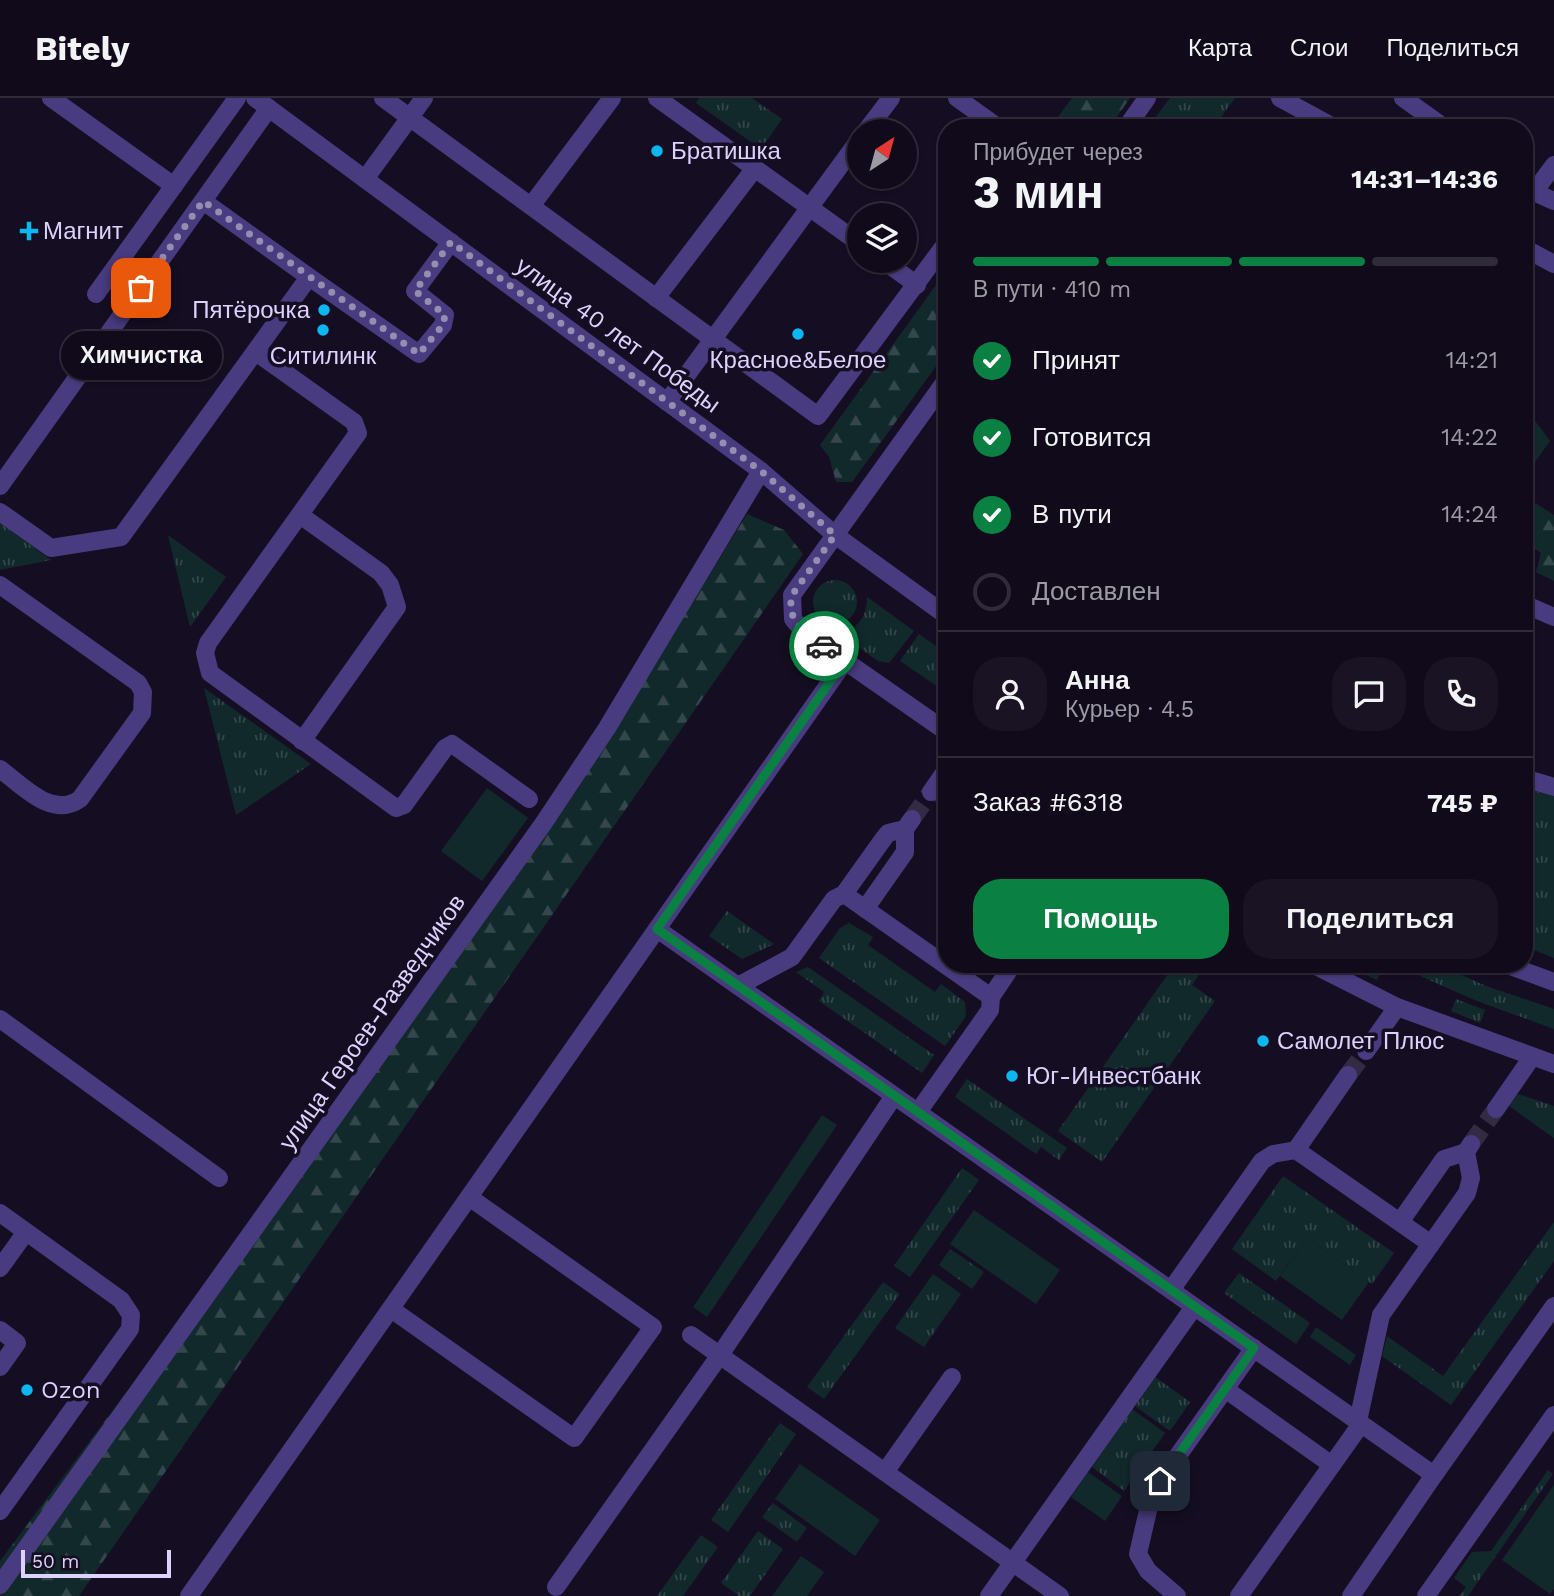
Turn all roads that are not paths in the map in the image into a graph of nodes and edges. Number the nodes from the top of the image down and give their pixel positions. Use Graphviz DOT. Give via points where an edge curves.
graph roads {
  1 [pos="51,98"];
  2 [pos="237,98"];
  3 [pos="383,98"];
  4 [pos="424,98"];
  5 [pos="612,98"];
  6 [pos="657,98"];
  7 [pos="891,98"];
  8 [pos="957,98"];
  9 [pos="1147,98"];
  10 [pos="1280,98"];
  11 [pos="1404,98"];
  12 [pos="262,103"];
  13 [pos="410,117"];
  14 [pos="875,119"];
  15 [pos="986,119"];
  16 [pos="1132,119"];
  17 [pos="1318,119"];
  18 [pos="1433,119"];
  19 [pos="847,156"];
  20 [pos="1554,165"];
  21 [pos="755,168"];
  22 [pos="365,179"];
  23 [pos="1533,185"];
  24 [pos="174,186"];
  25 [pos="1533,191"];
  26 [pos="203,201"];
  27 [pos="1554,201"];
  28 [pos="531,206"];
  29 [pos="809,207"];
  30 [pos="847,234"];
  31 [pos="451,242"];
  32 [pos="1533,253"];
  33 [pos="938,255"];
  34 [pos="1554,264"];
  35 [pos="900,273"];
  36 [pos="309,278"];
  37 [pos="917,285"];
  38 [pos="96,294"];
  39 [pos="656,298"];
  40 [pos="712,338"];
  41 [pos="256,352"];
  42 [pos="938,392"];
  43 [pos="667,402"];
  44 [pos="761,471"];
  45 [pos="0,486"];
  46 [pos="0,512"];
  47 [pos="300,515"];
  48 [pos="835,535"];
  49 [pos="0,585"];
  50 [pos="1533,608"];
  51 [pos="938,609"];
  52 [pos="1554,617"];
  53 [pos="845,660"];
  54 [pos="938,726"];
  55 [pos="302,741"];
  56 [pos="0,769"];
  57 [pos="1533,781"];
  58 [pos="938,782"];
  59 [pos="1554,787"];
  60 [pos="931,792"];
  61 [pos="529,799"];
  62 [pos="844,894"];
  63 [pos="865,909"];
  64 [pos="657,929"];
  65 [pos="938,960"];
  66 [pos="957,973"];
  67 [pos="970,973"];
  68 [pos="1007,973"];
  69 [pos="1330,973"];
  70 [pos="1530,973"];
  71 [pos="966,979"];
  72 [pos="1554,982"];
  73 [pos="738,986"];
  74 [pos="990,997"];
  75 [pos="1397,1007"];
  76 [pos="0,1019"];
  77 [pos="1366,1051"];
  78 [pos="1532,1057"];
  79 [pos="1554,1064"];
  80 [pos="1348,1076"];
  81 [pos="894,1096"];
  82 [pos="1496,1109"];
  83 [pos="918,1112"];
  84 [pos="1296,1150"];
  85 [pos="219,1178"];
  86 [pos="469,1197"];
  87 [pos="0,1213"];
  88 [pos="1399,1223"];
  89 [pos="26,1232"];
  90 [pos="1431,1244"];
  91 [pos="0,1269"];
  92 [pos="1171,1290"];
  93 [pos="1554,1306"];
  94 [pos="1194,1307"];
  95 [pos="391,1309"];
  96 [pos="0,1330"];
  97 [pos="691,1335"];
  98 [pos="1254,1348"];
  99 [pos="720,1355"];
  100 [pos="0,1367"];
  101 [pos="952,1377"];
  102 [pos="1225,1389"];
  103 [pos="1359,1422"];
  104 [pos="1552,1423"];
  105 [pos="1332,1465"];
  106 [pos="885,1472"];
  107 [pos="1434,1475"];
  108 [pos="0,1511"];
  109 [pos="1012,1562"];
  110 [pos="0,1585"];
  111 [pos="556,1587"];
  112 [pos="189,1596"];
  113 [pos="989,1596"];
  114 [pos="1060,1596"];
  115 [pos="1177,1596"];
  116 [pos="1239,1596"];
  117 [pos="1351,1596"];
  118 [pos="1426,1596"];
  1 -- 24 [label="street"];
  2 -- 24 [label="street"];
  3 -- 13 [label="street"];
  4 -- 13 [label="street"];
  5 -- 28 [label="street"];
  6 -- 21 [label="street"];
  7 -- 14 [label="street"];
  8 -- 15 [label="street"];
  9 -- 16 [label="street"];
  10 -- 17 [label="street"];
  11 -- 18 [label="street"];
  12 -- 22 [label="street, улица 40 лет Победы"];
  12 -- 26 [label="street"];
  13 -- 22 [label="street"];
  13 -- 28 [label="street"];
  19 -- 29 [label="street"];
  20 -- 23 [label="street"];
  21 -- 29 [label="street"];
  21 -- 39 [label="street"];
  22 -- 31 [label="street, улица 40 лет Победы"];
  24 -- 38 [label="street"];
  25 -- 27 [label="street"];
  26 -- 36 [label="street"];
  26 -- 45 [label="street"];
  28 -- 39 [label="street"];
  29 -- 30 [label="street"];
  29 -- 40 [label="street"];
  31 -- 36 [label="street" via="415,291 445,315 443,325 419,354"];
  31 -- 43 [label="street, улица 40 лет Победы"];
  32 -- 34 [label="street"];
  33 -- 37 [label="street"];
  35 -- 37 [label="street"];
  36 -- 41 [label="street"];
  37 -- 40 [label="street" via="818,416"];
  39 -- 40 [label="street"];
  40 -- 43 [label="street"];
  41 -- 46 [label="street" via="121,537 51,548"];
  41 -- 47 [label="street" via="358,427 356,438"];
  42 -- 48 [label="street"];
  43 -- 44 [label="street, улица 40 лет Победы"];
  44 -- 48 [label="street, улица 40 лет Победы"];
  44 -- 110 [label="street, улица Героев-Разведчиков" via="607,728 543,824"];
  47 -- 55 [label="street" via="381,573 397,607"];
  47 -- 55 [label="street" via="205,653 216,679"];
  48 -- 51 [label="street, улица 40 лет Победы"];
  48 -- 53 [label="street" via="792,595 790,605 793,619 803,631"];
  49 -- 56 [label="street" via="138,683 145,703 80,799 71,805 50,805"];
  50 -- 52 [label="street"];
  53 -- 54 [label="street"];
  53 -- 64 [label="street"];
  55 -- 61 [label="street" via="396,808 404,805 452,744"];
  57 -- 59 [label="street"];
  58 -- 60 [label="street"];
  62 -- 63 [label="street"];
  62 -- 63 [label="street" via="888,833 908,824 905,852"];
  62 -- 73 [label="street" via="834,899 792,957"];
  63 -- 65 [label="street"];
  64 -- 73 [label="street"];
  64 -- 86 [label="street"];
  66 -- 71 [label="street"];
  67 -- 71 [label="street"];
  68 -- 74 [label="street"];
  69 -- 75 [label="street"];
  70 -- 72 [label="street"];
  71 -- 74 [label="street"];
  73 -- 81 [label="street"];
  74 -- 83 [label="street" via="990,1010"];
  75 -- 77 [label="street"];
  75 -- 78 [label="street"];
  76 -- 85 [label="street"];
  78 -- 79 [label="street"];
  78 -- 82 [label="street"];
  80 -- 84 [label="street"];
  81 -- 83 [label="street"];
  81 -- 99 [label="street"];
  83 -- 92 [label="street"];
  84 -- 88 [label="street"];
  84 -- 92 [label="street" via="1262,1161"];
  86 -- 95 [label="street"];
  86 -- 95 [label="street" via="653,1327 574,1438"];
  87 -- 89 [label="street"];
  88 -- 90 [label="street"];
  88 -- 90 [label="street" via="1444,1159 1469,1148 1471,1185"];
  89 -- 91 [label="street"];
  89 -- 108 [label="street" via="121,1300 131,1315 130,1329"];
  90 -- 103 [label="street" via="1381,1315"];
  92 -- 94 [label="street"];
  93 -- 107 [label="street"];
  94 -- 98 [label="street"];
  94 -- 109 [label="street"];
  95 -- 112 [label="street"];
  96 -- 100 [label="street" via="17,1343"];
  97 -- 99 [label="street"];
  98 -- 102 [label="street"];
  98 -- 103 [label="street"];
  99 -- 106 [label="street"];
  99 -- 111 [label="street"];
  101 -- 106 [label="street"];
  102 -- 105 [label="street"];
  102 -- 115 [label="street" via="1153,1493 1139,1544 1141,1563"];
  103 -- 105 [label="street"];
  103 -- 107 [label="street"];
  104 -- 118 [label="street"];
  105 -- 116 [label="street"];
  106 -- 109 [label="street"];
  107 -- 117 [label="street"];
  109 -- 113 [label="street"];
  109 -- 114 [label="street"];
}
